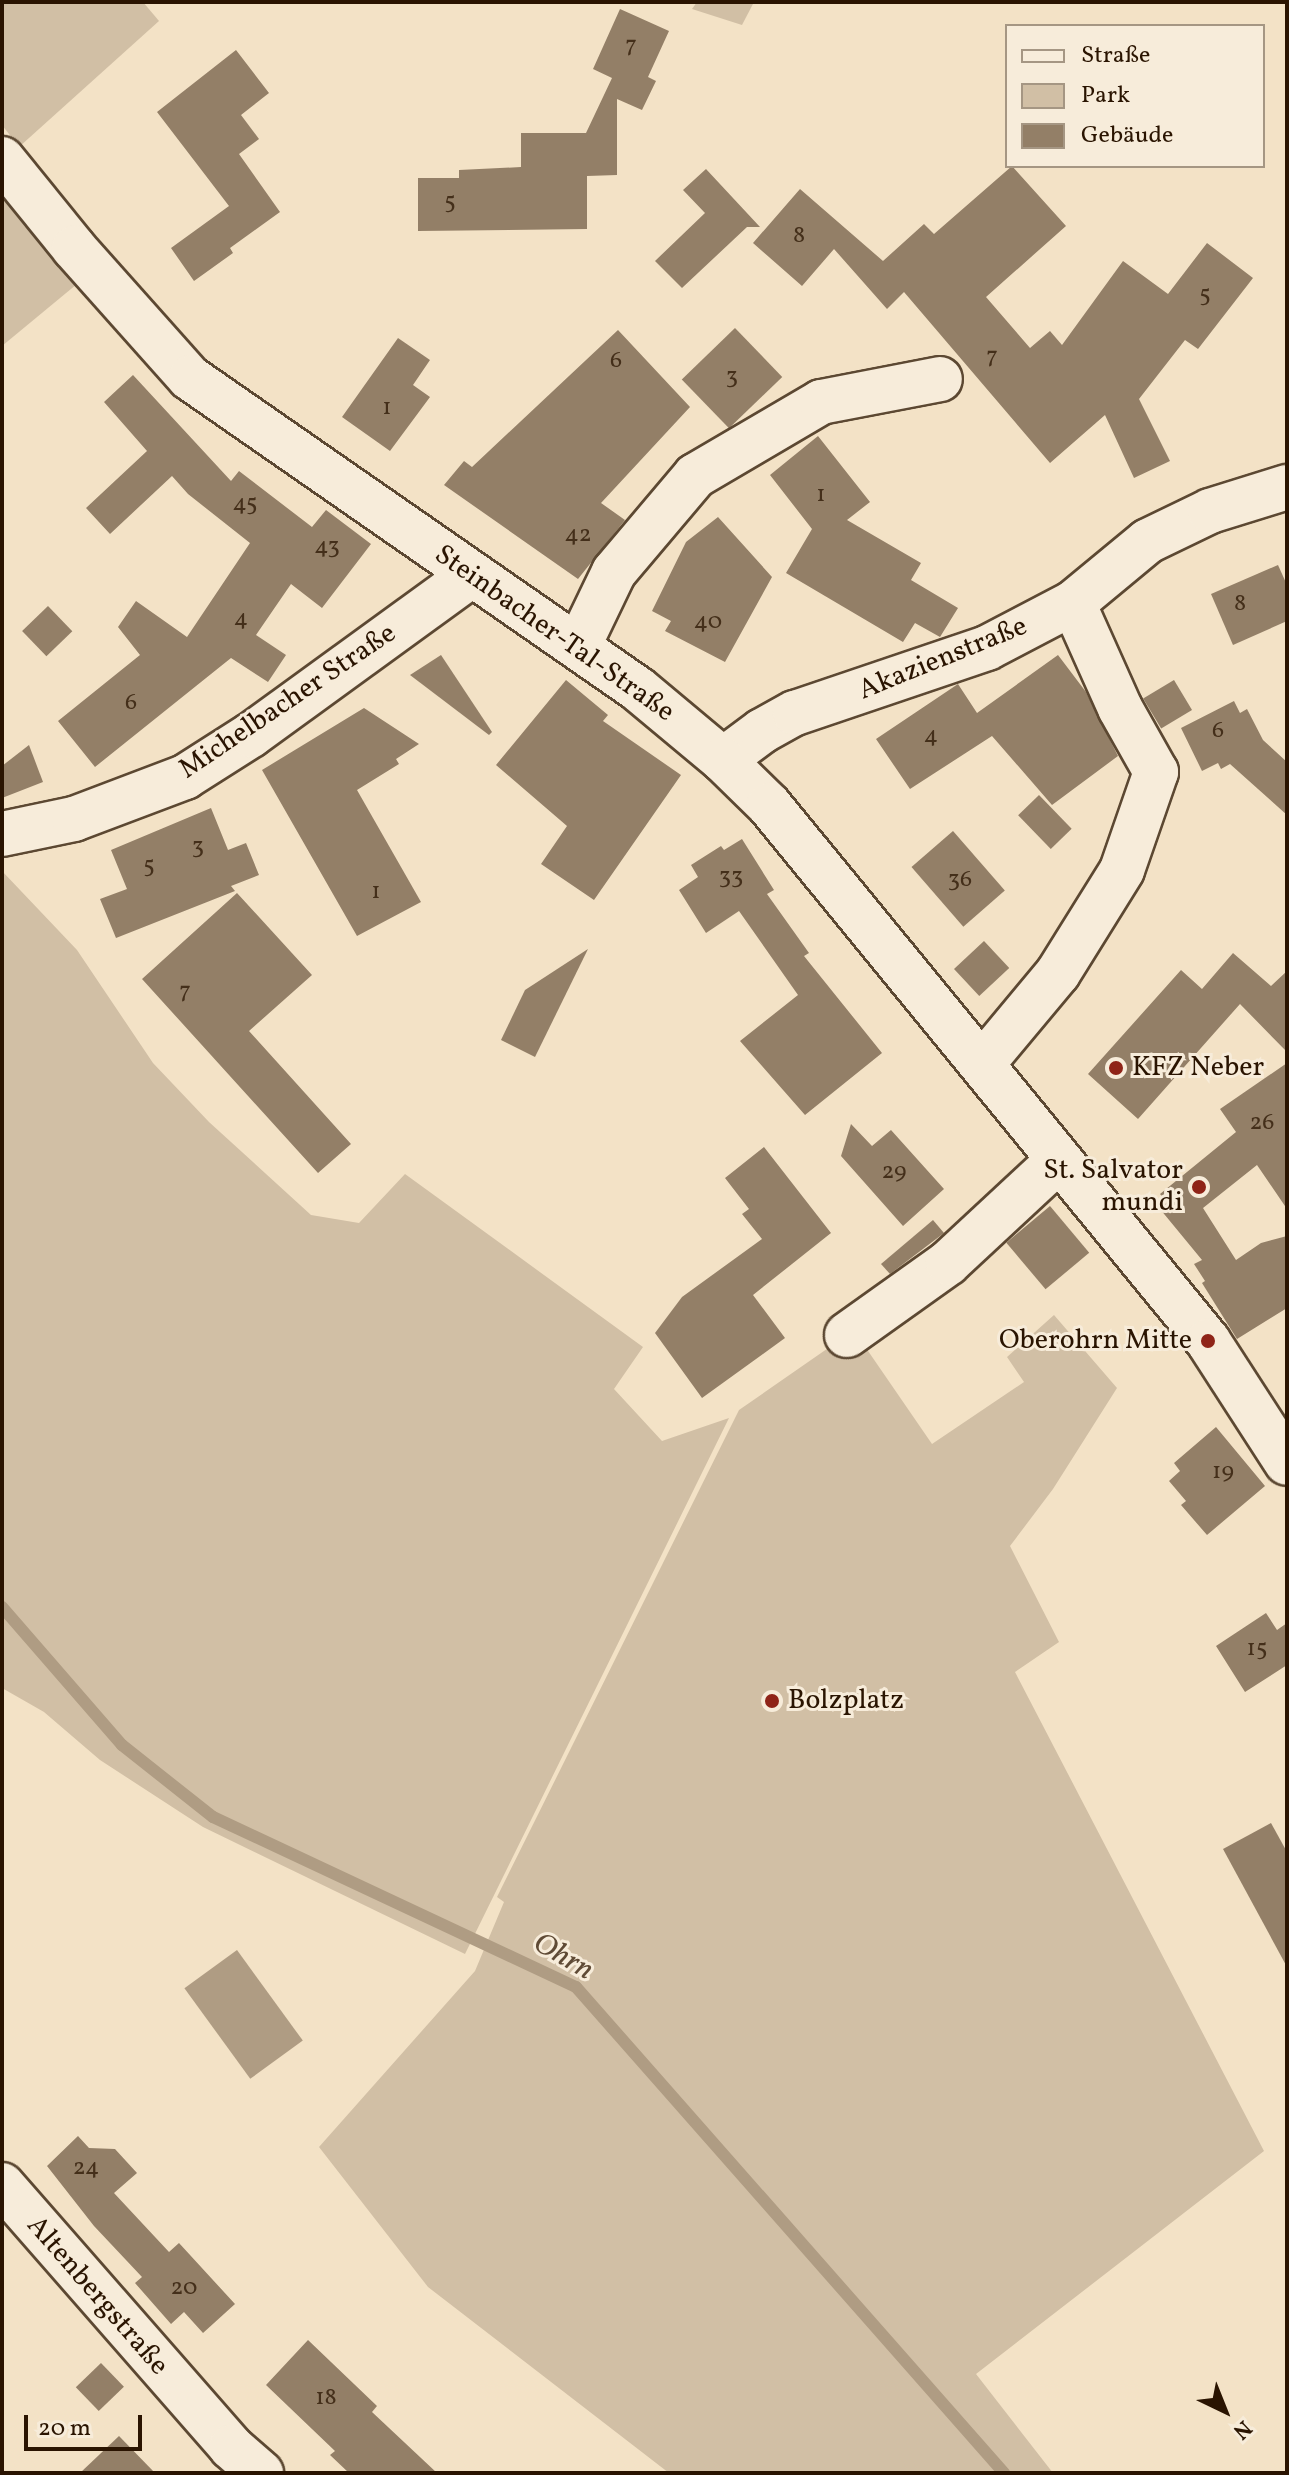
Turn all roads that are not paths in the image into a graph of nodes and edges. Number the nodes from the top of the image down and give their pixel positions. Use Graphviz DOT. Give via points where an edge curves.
graph roads {
  1 [pos="2,159"];
  2 [pos="940,379"];
  3 [pos="1287,487"];
  4 [pos="471,575"];
  5 [pos="1073,603"];
  6 [pos="578,647"];
  7 [pos="723,760"];
  8 [pos="2,834"];
  9 [pos="983,1063"];
  10 [pos="1059,1160"];
  11 [pos="847,1335"];
  12 [pos="1287,1463"];
  13 [pos="2,2185"];
  14 [pos="261,2473"];
  1 -- 4 [label="street, Steinbacher-Tal-Straße" via="190,378"];
  2 -- 6 [label="street" via="821,402 695,476 614,572"];
  3 -- 5 [label="street, Akazienstraße" via="1210,511 1148,541"];
  4 -- 6 [label="street, Steinbacher-Tal-Straße"];
  4 -- 8 [label="street, Michelbacher Straße" via="185,777 74,819"];
  5 -- 7 [label="street, Akazienstraße" via="987,648 795,713"];
  5 -- 9 [label="street" via="1120,708 1156,772 1122,870 1058,973"];
  6 -- 7 [label="street, Steinbacher-Tal-Straße"];
  7 -- 9 [label="street, Steinbacher-Tal-Straße" via="769,805"];
  9 -- 10 [label="street, Steinbacher-Tal-Straße"];
  10 -- 11 [label="street" via="948,1263"];
  10 -- 12 [label="street, Steinbacher-Tal-Straße" via="1208,1341"];
  13 -- 14 [label="street, Altenbergstraße" via="221,2436"];
}
